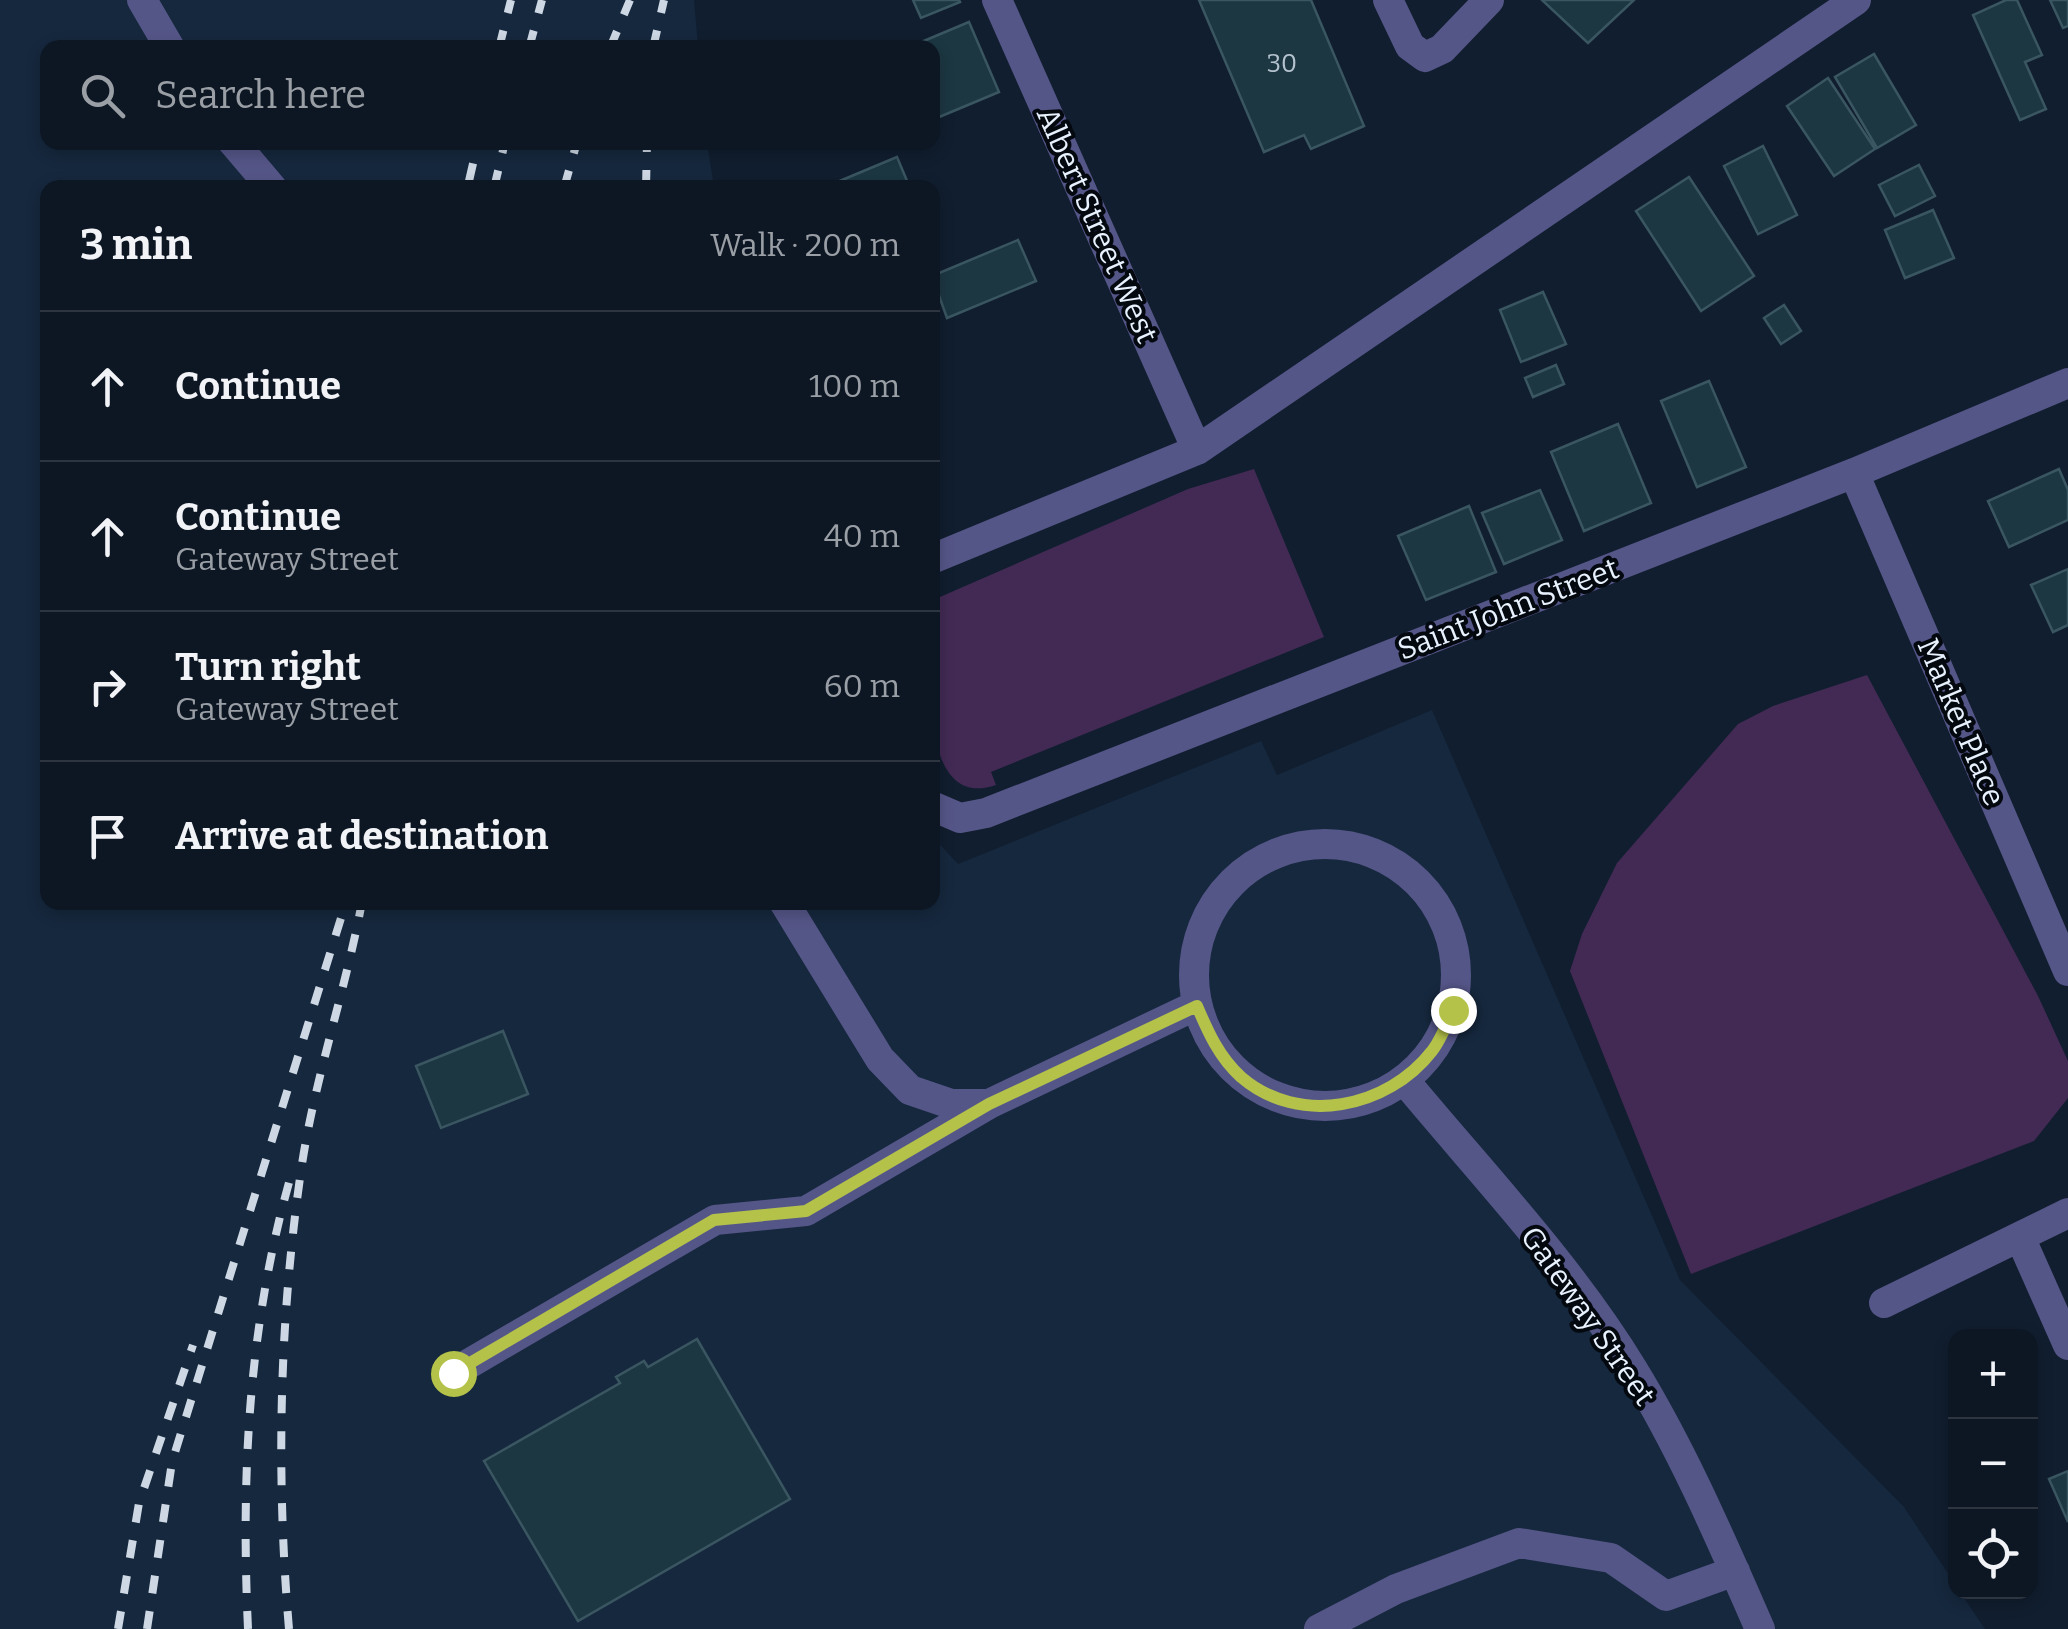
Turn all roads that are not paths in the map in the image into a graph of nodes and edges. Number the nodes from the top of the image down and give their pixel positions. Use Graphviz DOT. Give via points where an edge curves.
graph roads {
  1 [pos="142,0"];
  2 [pos="996,0"];
  3 [pos="1388,0"];
  4 [pos="1489,0"];
  5 [pos="1856,0"];
  6 [pos="165,40"];
  7 [pos="241,150"];
  8 [pos="265,180"];
  9 [pos="2068,383"];
  10 [pos="1197,450"];
  11 [pos="1854,473"];
  12 [pos="940,557"];
  13 [pos="940,810"];
  14 [pos="789,910"];
  15 [pos="2068,970"];
  16 [pos="1197,1006"];
  17 [pos="1404,1080"];
  18 [pos="989,1104"];
  19 [pos="2068,1214"];
  20 [pos="2020,1237"];
  21 [pos="1884,1304"];
  22 [pos="2068,1345"];
  23 [pos="453,1373"];
  24 [pos="1735,1571"];
  25 [pos="1319,1629"];
  26 [pos="1760,1629"];
  1 -- 6 [label="street"];
  2 -- 10 [label="street, Albert Street West"];
  3 -- 4 [label="street" via="1410,46 1424,57 1442,50"];
  5 -- 10 [label="street"];
  7 -- 8 [label="street"];
  9 -- 11 [label="street, Saint John Street"];
  10 -- 12 [label="street"];
  11 -- 13 [label="street, Saint John Street" via="986,813 971,818"];
  11 -- 15 [label="street, Market Place"];
  14 -- 18 [label="street" via="880,1059 910,1090 951,1104"];
  16 -- 17 [label="street" via="1214,1045 1242,1078 1281,1099 1323,1107 1366,1101"];
  16 -- 17 [label="street" via="1194,962 1205,920 1229,884 1264,858 1320,845 1349,846 1390,860 1432,900 1447,924 1457,967 1453,1010 1434,1049"];
  16 -- 18 [label="street"];
  17 -- 24 [label="street, Gateway Street" via="1554,1261 1631,1367 1706,1503"];
  18 -- 23 [label="street" via="806,1211 714,1220"];
  19 -- 20 [label="street"];
  20 -- 21 [label="street"];
  20 -- 22 [label="street"];
  24 -- 25 [label="street" via="1666,1596 1611,1558 1518,1542 1396,1589"];
  24 -- 26 [label="street, Gateway Street"];
}
